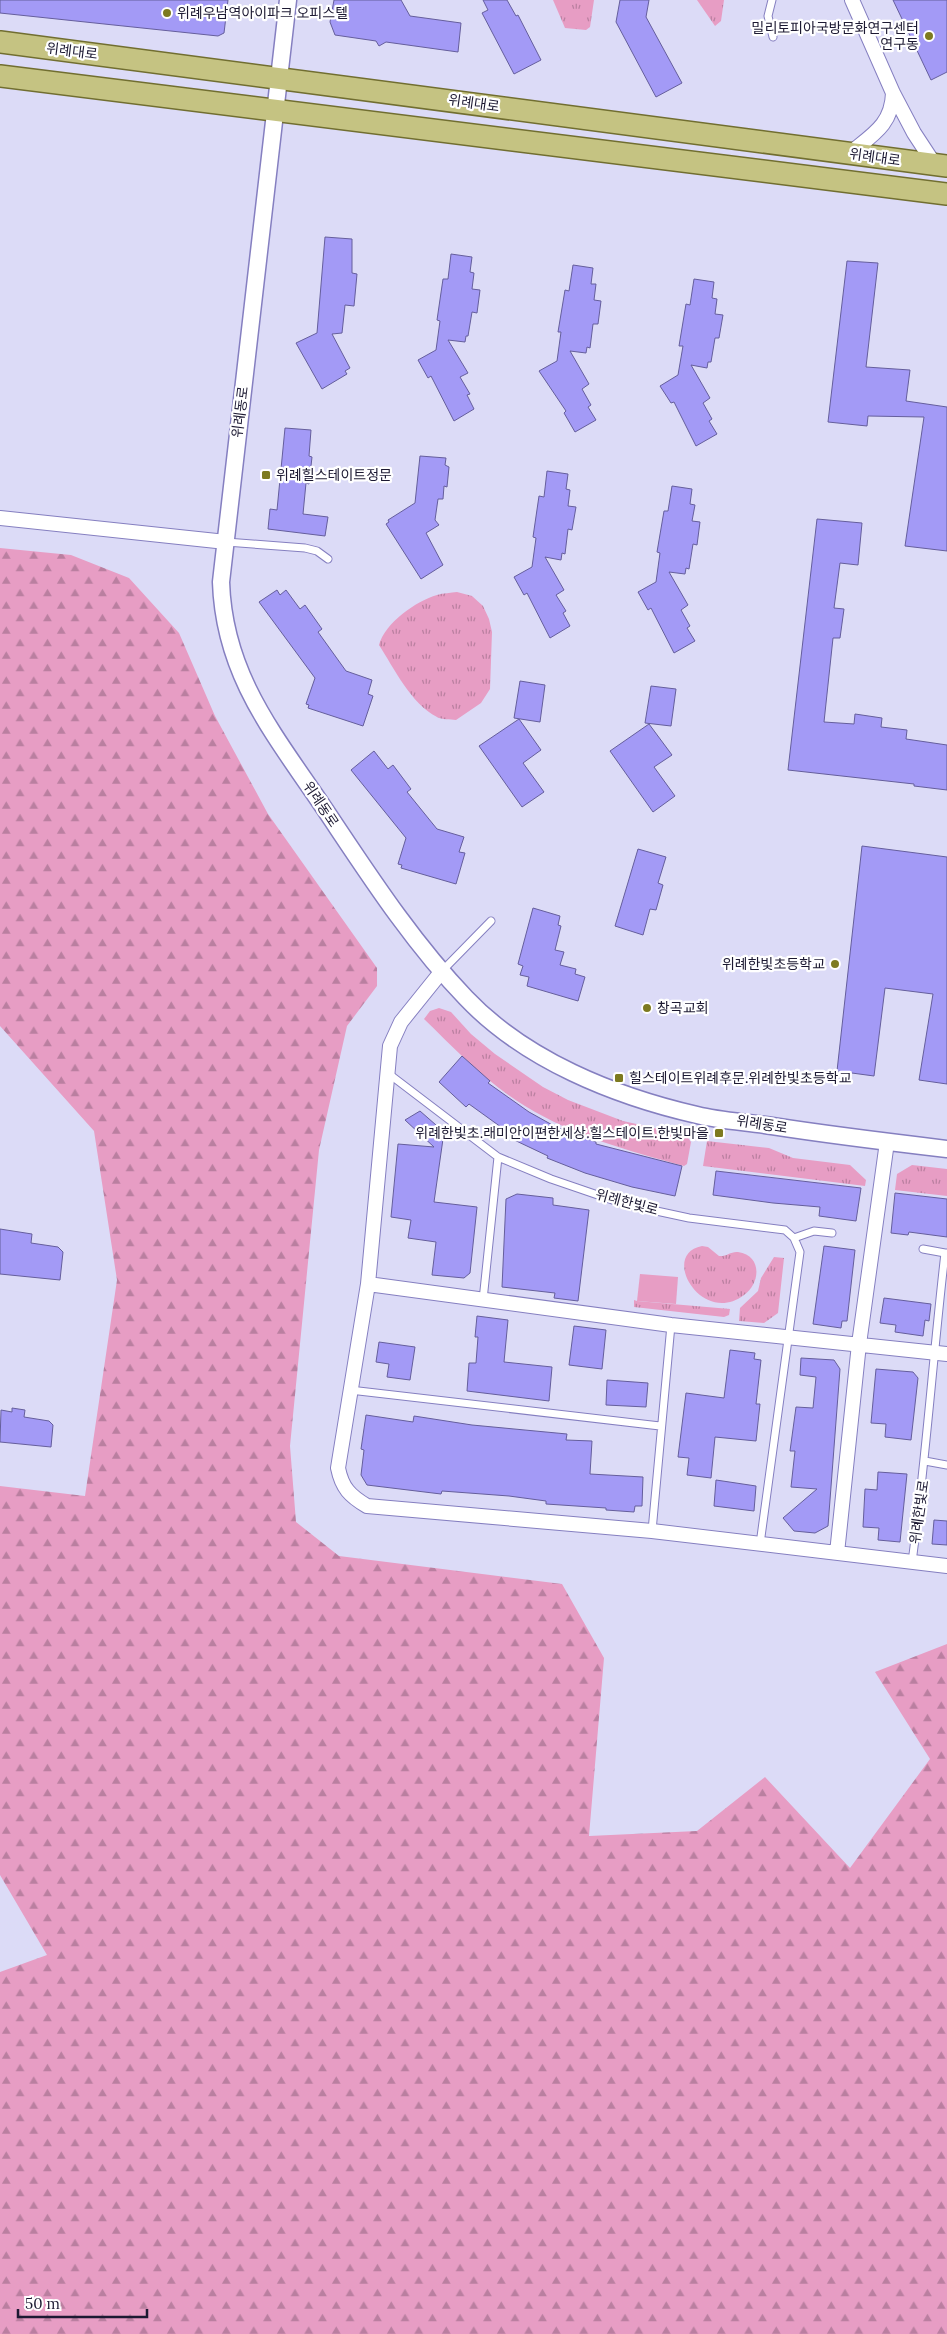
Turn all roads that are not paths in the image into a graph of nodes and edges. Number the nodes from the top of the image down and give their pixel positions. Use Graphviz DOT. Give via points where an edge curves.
graph roads {
  1 [pos="288,0"];
  2 [pos="772,0"];
  3 [pos="852,0"];
  4 [pos="773,37"];
  5 [pos="0,42"];
  6 [pos="0,76"];
  7 [pos="280,77"];
  8 [pos="893,92"];
  9 [pos="275,109"];
  10 [pos="849,154"];
  11 [pos="941,166"];
  12 [pos="947,194"];
  13 [pos="0,518"];
  14 [pos="226,542"];
  15 [pos="328,559"];
  16 [pos="491,921"];
  17 [pos="442,971"];
  18 [pos="389,1074"];
  19 [pos="887,1142"];
  20 [pos="947,1149"];
  21 [pos="498,1157"];
  22 [pos="832,1234"];
  23 [pos="794,1238"];
  24 [pos="923,1249"];
  25 [pos="946,1253"];
  26 [pos="368,1284"];
  27 [pos="483,1300"];
  28 [pos="671,1325"];
  29 [pos="787,1337"];
  30 [pos="858,1344"];
  31 [pos="940,1353"];
  32 [pos="350,1390"];
  33 [pos="660,1426"];
  34 [pos="925,1462"];
  35 [pos="947,1464"];
  36 [pos="652,1532"];
  37 [pos="760,1544"];
  38 [pos="837,1553"];
  39 [pos="912,1562"];
  40 [pos="947,1566"];
  1 -- 7 [label="street, 위례동로"];
  2 -- 4 [label="lane" via="768,16"];
  3 -- 8 [label="street"];
  5 -- 7 [label="main road, 위례대로"];
  6 -- 9 [label="main road, 위례대로"];
  7 -- 9 [label="street, 위례동로"];
  7 -- 10 [label="main road, 위례대로"];
  8 -- 10 [label="street" via="889,119"];
  8 -- 11 [label="street" via="914,133"];
  9 -- 12 [label="main road, 위례대로"];
  9 -- 14 [label="street, 위례동로"];
  10 -- 11 [label="main road, 위례대로"];
  13 -- 14 [label="street"];
  14 -- 15 [label="lane" via="305,548"];
  14 -- 17 [label="street, 위례동로" via="221,582 222,612 228,642 240,674 262,716 344,837"];
  16 -- 17 [label="lane"];
  17 -- 18 [label="street, 위례한빛로" via="401,1022 390,1046"];
  17 -- 19 [label="street, 위례동로" via="466,999 540,1056 621,1092 699,1116"];
  18 -- 21 [label="lane, 위례한빛로"];
  18 -- 26 [label="street, 위례한빛로"];
  19 -- 20 [label="street, 위례동로"];
  19 -- 30 [label="street"];
  21 -- 23 [label="lane, 위례한빛로" via="624,1204 688,1218 785,1230"];
  21 -- 27 [label="lane"];
  22 -- 23 [label="lane" via="814,1231"];
  23 -- 29 [label="lane" via="800,1252"];
  24 -- 25 [label="lane"];
  25 -- 31 [label="lane, 위례한빛로"];
  26 -- 27 [label="street"];
  26 -- 32 [label="street, 위례한빛로"];
  27 -- 28 [label="street"];
  28 -- 29 [label="street"];
  28 -- 33 [label="lane"];
  29 -- 30 [label="street"];
  29 -- 37 [label="lane"];
  30 -- 31 [label="street"];
  30 -- 38 [label="street"];
  31 -- 34 [label="lane, 위례한빛로"];
  32 -- 33 [label="lane"];
  32 -- 36 [label="street, 위례한빛로" via="338,1468 341,1484 350,1496 367,1506"];
  33 -- 36 [label="lane"];
  34 -- 35 [label="lane, 위례한빛로"];
  34 -- 39 [label="lane, 위례한빛로"];
  36 -- 37 [label="street, 위례한빛로"];
  37 -- 38 [label="street, 위례한빛로"];
  38 -- 39 [label="street, 위례한빛로"];
  39 -- 40 [label="street, 위례한빛로"];
}
